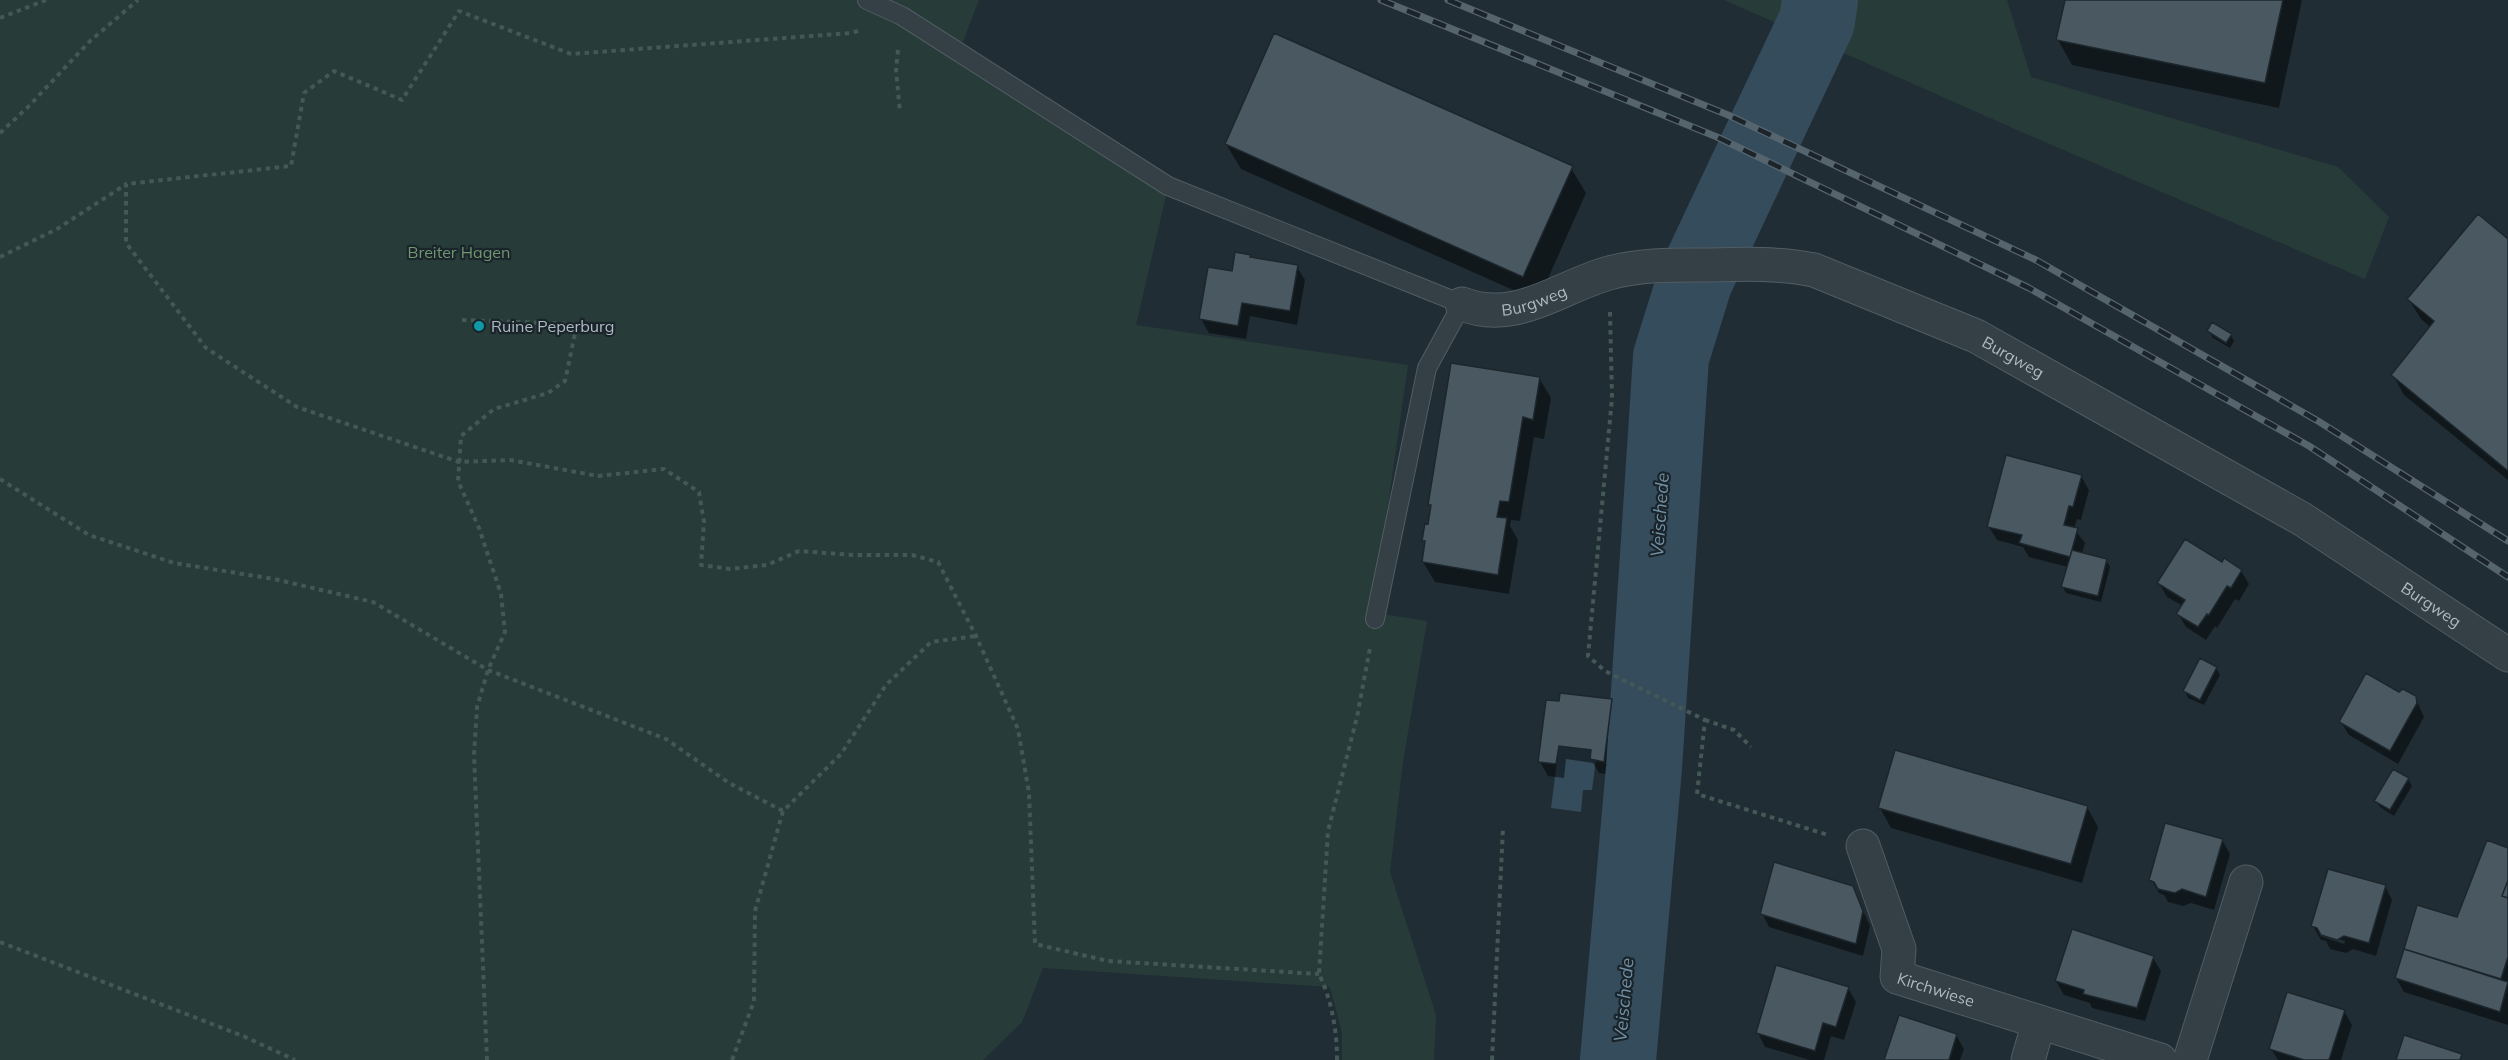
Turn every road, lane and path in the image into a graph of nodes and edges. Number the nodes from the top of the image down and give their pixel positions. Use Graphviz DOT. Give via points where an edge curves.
graph roads {
  1 [pos="46,0"];
  2 [pos="138,0"];
  3 [pos="867,0"];
  4 [pos="902,16"];
  5 [pos="0,18"];
  6 [pos="900,112"];
  7 [pos="0,133"];
  8 [pos="126,184"];
  9 [pos="0,257"];
  10 [pos="1610,273"];
  11 [pos="1462,304"];
  12 [pos="462,320"];
  13 [pos="459,462"];
  14 [pos="0,479"];
  15 [pos="1375,619"];
  16 [pos="976,636"];
  17 [pos="2508,655"];
  18 [pos="488,670"];
  19 [pos="1705,720"];
  20 [pos="1750,747"];
  21 [pos="783,811"];
  22 [pos="1503,828"];
  23 [pos="1863,846"];
  24 [pos="2246,882"];
  25 [pos="0,942"];
  26 [pos="1319,974"];
  27 [pos="2039,1022"];
  28 [pos="295,1060"];
  29 [pos="487,1060"];
  30 [pos="732,1060"];
  31 [pos="1336,1060"];
  32 [pos="1492,1060"];
  33 [pos="2028,1060"];
  34 [pos="2160,1060"];
  35 [pos="2190,1060"];
  1 -- 5 [label="path"];
  2 -- 7 [label="path" via="90,41"];
  3 -- 4 [label="lane"];
  4 -- 6 [label="path" via="896,70"];
  4 -- 8 [label="path" via="851,33 571,54 459,11 402,100 334,71 304,93 291,166"];
  4 -- 11 [label="lane" via="1168,186"];
  8 -- 9 [label="path" via="57,229"];
  8 -- 13 [label="path" via="126,243 206,348 297,407"];
  10 -- 11 [label="street, Burgweg" via="1504,311 1479,311"];
  10 -- 17 [label="street, Burgweg" via="1655,265 1787,265 1814,270 1976,336 2302,519"];
  10 -- 19 [label="path" via="1612,398 1588,656 1605,670"];
  11 -- 15 [label="lane" via="1427,368"];
  12 -- 13 [label="path" via="577,324 565,381 548,393 494,409 461,436"];
  13 -- 16 [label="path" via="510,460 598,476 664,469 699,492 704,522 701,565 730,569 768,565 799,551 912,555 938,562"];
  13 -- 18 [label="path" via="458,481 501,594 505,632"];
  14 -- 18 [label="path" via="89,536 174,563 274,579 373,602"];
  15 -- 26 [label="path" via="1357,717 1328,831"];
  16 -- 21 [label="path" via="931,642 886,685 841,754"];
  16 -- 26 [label="path" via="1018,729 1029,793 1035,944 1108,961"];
  18 -- 21 [label="path" via="666,739 729,783"];
  18 -- 29 [label="path" via="477,707 474,755"];
  19 -- 20 [label="path" via="1734,730"];
  19 -- 23 [label="path" via="1697,794"];
  21 -- 30 [label="path" via="755,911 754,1001"];
  22 -- 32 [label="path"];
  23 -- 27 [label="street, Kirchwiese" via="1899,948 1897,977"];
  24 -- 35 [label="street"];
  25 -- 28 [label="path"];
  26 -- 31 [label="path" via="1337,1036"];
  27 -- 33 [label="street"];
  27 -- 34 [label="street, Kirchwiese"];
}
